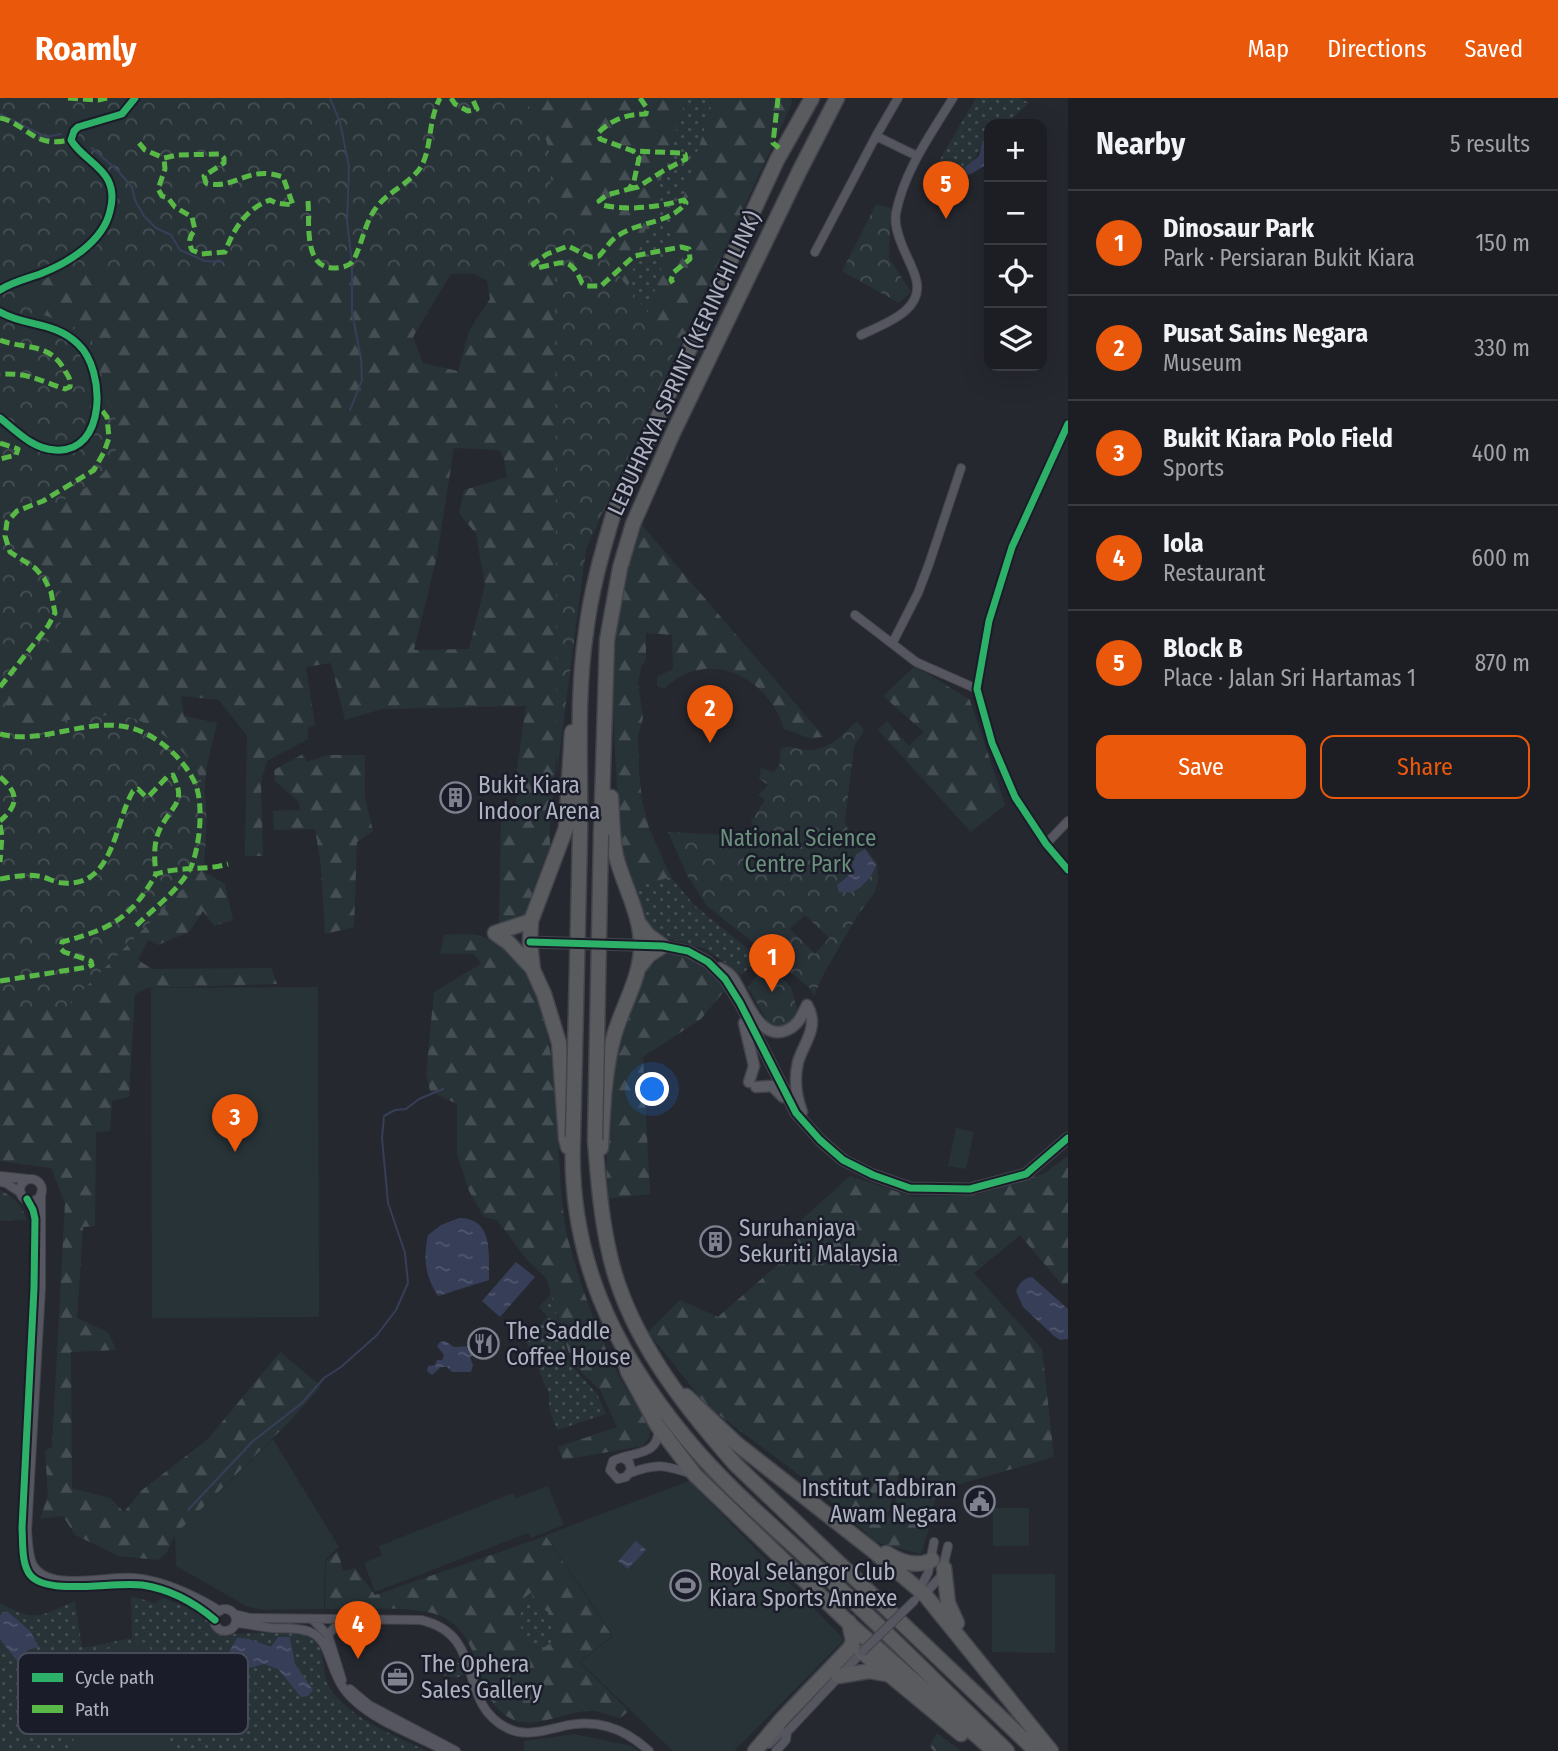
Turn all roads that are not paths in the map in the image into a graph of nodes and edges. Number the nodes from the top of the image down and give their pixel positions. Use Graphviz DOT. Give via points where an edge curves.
graph roads {
  1 [pos="812,98"];
  2 [pos="837,98"];
  3 [pos="898,98"];
  4 [pos="953,98"];
  5 [pos="876,136"];
  6 [pos="917,156"];
  7 [pos="815,252"];
  8 [pos="861,335"];
  9 [pos="1068,424"];
  10 [pos="961,468"];
  11 [pos="855,615"];
  12 [pos="893,642"];
  13 [pos="606,679"];
  14 [pos="581,689"];
  15 [pos="977,689"];
  16 [pos="1068,821"];
  17 [pos="1046,844"];
  18 [pos="1068,870"];
  19 [pos="638,920"];
  20 [pos="531,921"];
  21 [pos="530,942"];
  22 [pos="641,945"];
  23 [pos="663,946"];
  24 [pos="708,962"];
  25 [pos="640,966"];
  26 [pos="533,970"];
  27 [pos="746,1016"];
  28 [pos="778,1078"];
  29 [pos="756,1082"];
  30 [pos="796,1113"];
  31 [pos="807,1123"];
  32 [pos="1068,1138"];
  33 [pos="572,1159"];
  34 [pos="0,1176"];
  35 [pos="32,1179"];
  36 [pos="0,1182"];
  37 [pos="41,1193"];
  38 [pos="24,1196"];
  39 [pos="601,1209"];
  40 [pos="624,1353"];
  41 [pos="668,1377"];
  42 [pos="657,1425"];
  43 [pos="623,1458"];
  44 [pos="630,1474"];
  45 [pos="695,1475"];
  46 [pos="934,1542"];
  47 [pos="948,1546"];
  48 [pos="872,1549"];
  49 [pos="938,1564"];
  50 [pos="919,1595"];
  51 [pos="220,1611"];
  52 [pos="235,1618"];
  53 [pos="312,1619"];
  54 [pos="362,1619"];
  55 [pos="215,1620"];
  56 [pos="848,1621"];
  57 [pos="328,1635"];
  58 [pos="965,1644"];
  59 [pos="862,1651"];
  60 [pos="888,1674"];
  61 [pos="839,1676"];
  62 [pos="787,1732"];
  63 [pos="445,1751"];
  64 [pos="456,1751"];
  65 [pos="649,1751"];
  66 [pos="755,1751"];
  67 [pos="762,1751"];
  68 [pos="776,1751"];
  69 [pos="981,1751"];
  70 [pos="994,1751"];
  71 [pos="1007,1751"];
  72 [pos="1036,1751"];
  73 [pos="1051,1751"];
  1 -- 14 [label="highway, LEBUHRAYA SPRINT (KERINCHI LINK)" via="776,160 614,512 599,562"];
  2 -- 13 [label="highway, LEBUHRAYA SPRINT (KERINCHI LINK)" via="633,524 612,604"];
  3 -- 5 [label="street"];
  4 -- 6 [label="street"];
  5 -- 6 [label="street"];
  5 -- 7 [label="street"];
  6 -- 8 [label="street" via="896,225 918,291 903,314"];
  9 -- 15 [label="street" via="1012,547 989,621"];
  10 -- 12 [label="street" via="918,593"];
  11 -- 12 [label="street"];
  12 -- 15 [label="street" via="916,662"];
  13 -- 19 [label="highway" via="613,833"];
  13 -- 39 [label="highway, LEBUHRAYA SPRINT (KERINCHI LINK), bridge" via="595,1140"];
  14 -- 20 [label="highway" via="572,732 566,828"];
  14 -- 33 [label="highway, LEBUHRAYA SPRINT (KERINCHI LINK), bridge"];
  15 -- 17 [label="street" via="992,743 1015,797"];
  16 -- 17 [label="street"];
  17 -- 18 [label="street"];
  19 -- 22 [label="highway"];
  19 -- 23 [label="highway"];
  20 -- 21 [label="highway"];
  20 -- 26 [label="highway" via="495,933"];
  21 -- 22 [label="street"];
  21 -- 26 [label="highway"];
  22 -- 23 [label="street"];
  22 -- 25 [label="highway"];
  23 -- 24 [label="street" via="688,951"];
  23 -- 25 [label="highway"];
  24 -- 27 [label="street" via="725,979"];
  24 -- 31 [label="street" via="731,975 761,1024 774,1033 791,1029 807,1005 811,1033 798,1062 796,1083"];
  25 -- 39 [label="highway" via="618,1022 607,1070"];
  26 -- 33 [label="highway" via="559,1042 566,1139"];
  27 -- 28 [label="street"];
  27 -- 29 [label="street"];
  28 -- 29 [label="street"];
  28 -- 30 [label="street"];
  29 -- 30 [label="street" via="775,1087"];
  30 -- 31 [label="street"];
  31 -- 32 [label="street" via="843,1160 909,1188 970,1189 1026,1174"];
  33 -- 40 [label="highway, LEBUHRAYA SPRINT (KERINCHI LINK)" via="589,1272"];
  34 -- 35 [label="street"];
  35 -- 37 [label="street" via="41,1185"];
  35 -- 38 [label="street" via="22,1184"];
  36 -- 38 [label="street"];
  37 -- 38 [label="street" via="35,1199"];
  37 -- 51 [label="street" via="41,1287 27,1531 31,1562 56,1580 113,1577 159,1583"];
  38 -- 55 [label="street" via="35,1219 22,1528 30,1575 58,1586 158,1588"];
  39 -- 41 [label="highway, LEBUHRAYA SPRINT (KERINCHI LINK)" via="619,1287"];
  40 -- 42 [label="highway" via="628,1372"];
  40 -- 71 [label="highway, LEBUHRAYA SPRINT (KERINCHI LINK)" via="685,1437 740,1496"];
  41 -- 48 [label="highway" via="737,1444"];
  41 -- 72 [label="highway, LEBUHRAYA SPRINT (KERINCHI LINK)" via="694,1418 735,1464"];
  42 -- 43 [label="street" via="650,1449"];
  42 -- 45 [label="highway"];
  43 -- 44 [label="street" via="629,1462"];
  43 -- 44 [label="street" via="613,1461 611,1473 620,1479"];
  44 -- 45 [label="street" via="667,1465"];
  45 -- 56 [label="highway"];
  46 -- 49 [label="street"];
  47 -- 49 [label="street"];
  48 -- 49 [label="highway" via="904,1562"];
  48 -- 50 [label="highway"];
  49 -- 50 [label="street" via="928,1573"];
  49 -- 50 [label="street" via="938,1581"];
  49 -- 58 [label="highway"];
  50 -- 58 [label="highway"];
  50 -- 59 [label="street, bridge"];
  51 -- 52 [label="street" via="229,1610"];
  51 -- 55 [label="street"];
  52 -- 53 [label="street"];
  52 -- 55 [label="street" via="232,1628 223,1630"];
  52 -- 63 [label="street" via="271,1628 303,1627 318,1636 340,1685 356,1703"];
  53 -- 54 [label="street"];
  53 -- 57 [label="street"];
  54 -- 57 [label="street"];
  54 -- 65 [label="street" via="421,1620 442,1626 462,1648 473,1686 500,1724 533,1733 588,1722 621,1730"];
  56 -- 66 [label="highway" via="853,1640 850,1648"];
  56 -- 70 [label="highway"];
  57 -- 64 [label="street" via="345,1685 369,1705"];
  58 -- 73 [label="highway"];
  59 -- 60 [label="highway"];
  59 -- 61 [label="street"];
  60 -- 61 [label="highway" via="869,1671"];
  60 -- 69 [label="highway"];
  61 -- 62 [label="street"];
  62 -- 67 [label="street"];
  62 -- 68 [label="street"];
}
